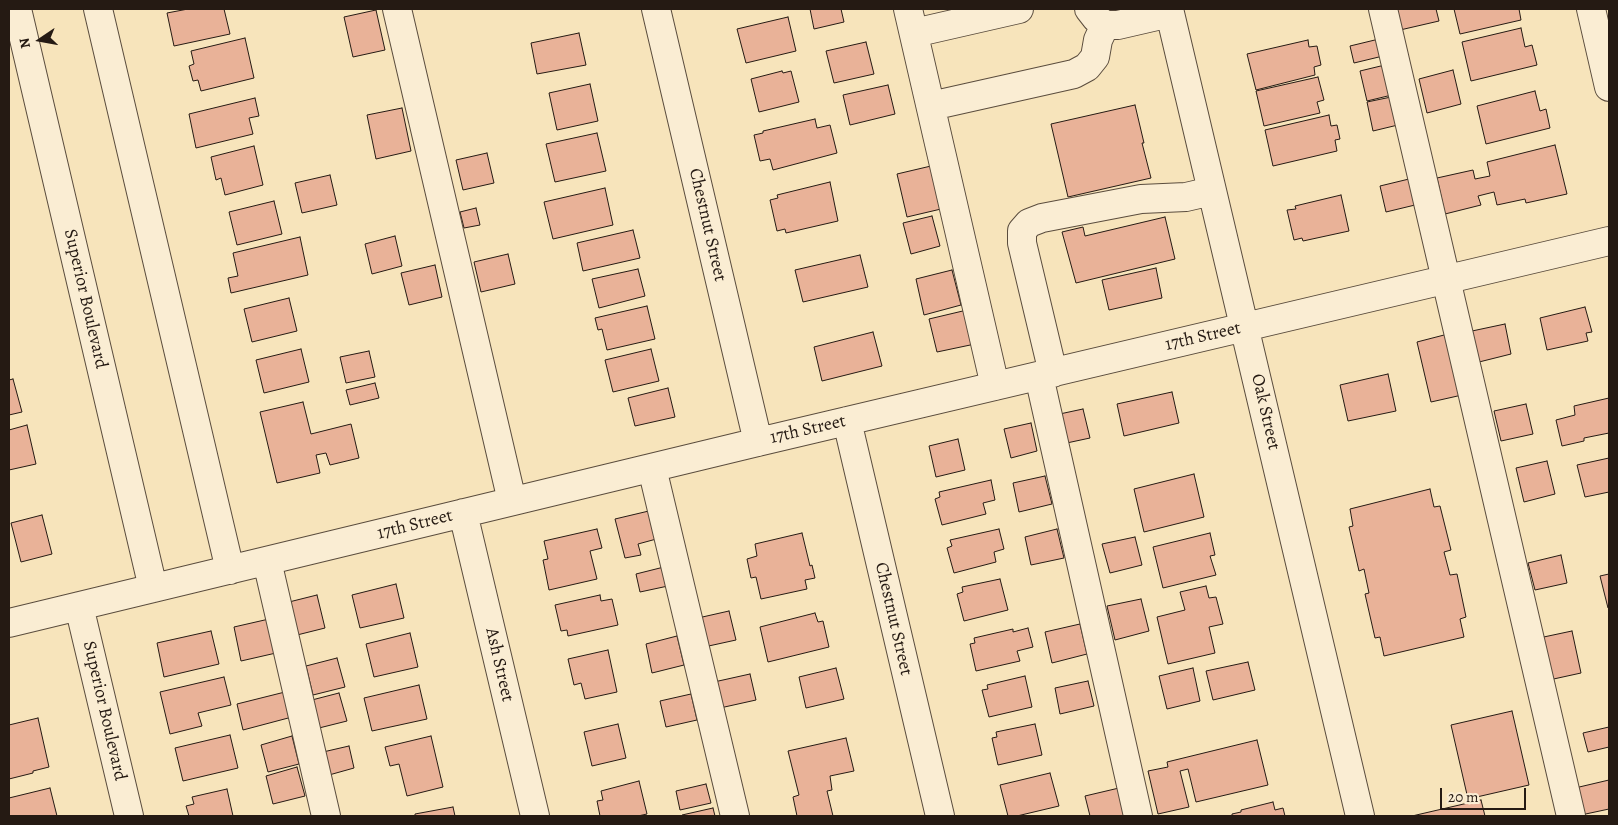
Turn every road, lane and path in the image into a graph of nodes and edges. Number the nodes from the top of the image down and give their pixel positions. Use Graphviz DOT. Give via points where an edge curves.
graph roads {
  1 [pos="17,9"];
  2 [pos="98,9"];
  3 [pos="397,9"];
  4 [pos="656,9"];
  5 [pos="1019,9"];
  6 [pos="1383,9"];
  7 [pos="1591,9"];
  8 [pos="1170,11"];
  9 [pos="1097,17"];
  10 [pos="911,21"];
  11 [pos="1609,87"];
  12 [pos="931,106"];
  13 [pos="1212,191"];
  14 [pos="1609,242"];
  15 [pos="1447,280"];
  16 [pos="1245,327"];
  17 [pos="1046,374"];
  18 [pos="995,386"];
  19 [pos="847,421"];
  20 [pos="758,442"];
  21 [pos="652,468"];
  22 [pos="512,501"];
  23 [pos="463,513"];
  24 [pos="267,561"];
  25 [pos="230,570"];
  26 [pos="153,588"];
  27 [pos="80,606"];
  28 [pos="9,623"];
  29 [pos="129,816"];
  30 [pos="326,816"];
  31 [pos="535,816"];
  32 [pos="735,816"];
  33 [pos="940,816"];
  34 [pos="1138,816"];
  35 [pos="1360,816"];
  36 [pos="1570,816"];
  1 -- 26 [label="street, Superior Boulevard"];
  2 -- 25 [label="street"];
  3 -- 22 [label="street"];
  4 -- 20 [label="street, Chestnut Street"];
  5 -- 10 [label="street"];
  6 -- 15 [label="street"];
  7 -- 11 [label="street"];
  8 -- 9 [label="street" via="1118,25"];
  8 -- 13 [label="street, Oak Street"];
  9 -- 12 [label="street" via="1095,57 1087,67 1074,74"];
  10 -- 12 [label="street"];
  12 -- 18 [label="street"];
  13 -- 16 [label="street, Oak Street"];
  13 -- 17 [label="street" via="1186,197 1141,198 1029,223 1022,231 1022,243"];
  14 -- 15 [label="street, 17th Street"];
  15 -- 16 [label="street, 17th Street"];
  15 -- 36 [label="street"];
  16 -- 17 [label="street, 17th Street"];
  16 -- 35 [label="street, Oak Street"];
  17 -- 18 [label="street, 17th Street"];
  17 -- 34 [label="street"];
  18 -- 19 [label="street, 17th Street"];
  19 -- 20 [label="street, 17th Street"];
  19 -- 33 [label="street, Chestnut Street"];
  20 -- 21 [label="street, 17th Street"];
  21 -- 22 [label="street, 17th Street"];
  21 -- 32 [label="street"];
  22 -- 23 [label="street, 17th Street"];
  23 -- 24 [label="street, 17th Street"];
  23 -- 31 [label="street, Ash Street"];
  24 -- 25 [label="street, 17th Street"];
  24 -- 30 [label="street"];
  25 -- 26 [label="street, 17th Street"];
  26 -- 27 [label="street, 17th Street"];
  27 -- 28 [label="street, 17th Street"];
  27 -- 29 [label="street, Superior Boulevard"];
}
